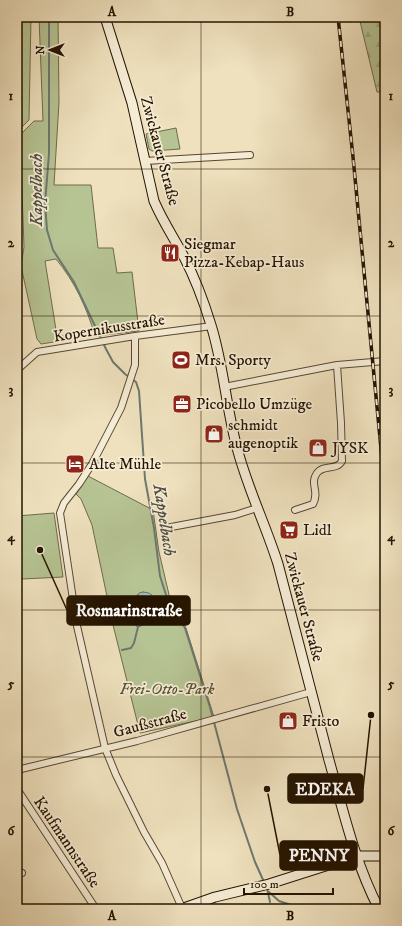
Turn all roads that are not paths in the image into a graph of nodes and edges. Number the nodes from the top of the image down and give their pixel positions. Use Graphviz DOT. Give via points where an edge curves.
graph roads {
  1 [pos="105,17"];
  2 [pos="250,155"];
  3 [pos="145,161"];
  4 [pos="212,326"];
  5 [pos="135,336"];
  6 [pos="385,361"];
  7 [pos="336,365"];
  8 [pos="17,370"];
  9 [pos="224,387"];
  10 [pos="257,508"];
  11 [pos="295,510"];
  12 [pos="166,528"];
  13 [pos="312,692"];
  14 [pos="105,748"];
  15 [pos="17,770"];
  16 [pos="17,790"];
  17 [pos="357,856"];
  18 [pos="385,856"];
  19 [pos="96,909"];
  20 [pos="182,909"];
  21 [pos="379,909"];
  1 -- 3 [label="main road, Zwickauer Straße" via="132,102"];
  2 -- 3 [label="street"];
  3 -- 4 [label="main road, Zwickauer Straße" via="156,207 188,265"];
  4 -- 5 [label="street, Kopernikusstraße"];
  4 -- 9 [label="main road, Zwickauer Straße"];
  5 -- 8 [label="street, Kopernikusstraße" via="37,352"];
  5 -- 14 [label="street" via="135,365 121,408 92,464 64,503 60,513 77,626"];
  6 -- 7 [label="street"];
  7 -- 9 [label="street"];
  7 -- 11 [label="street" via="342,461 337,466 320,469 317,472 313,481 316,498 313,504"];
  9 -- 10 [label="main road, Zwickauer Straße" via="240,461"];
  10 -- 12 [label="street" via="235,515"];
  10 -- 13 [label="main road, Zwickauer Straße" via="278,564"];
  13 -- 14 [label="street, Gaußstraße"];
  13 -- 17 [label="main road, Zwickauer Straße"];
  14 -- 15 [label="street, Gaußstraße"];
  14 -- 20 [label="street"];
  16 -- 19 [label="street, Kaufmannstraße"];
  17 -- 18 [label="main road"];
  17 -- 20 [label="main road"];
  17 -- 21 [label="main road, Zwickauer Straße"];
}
